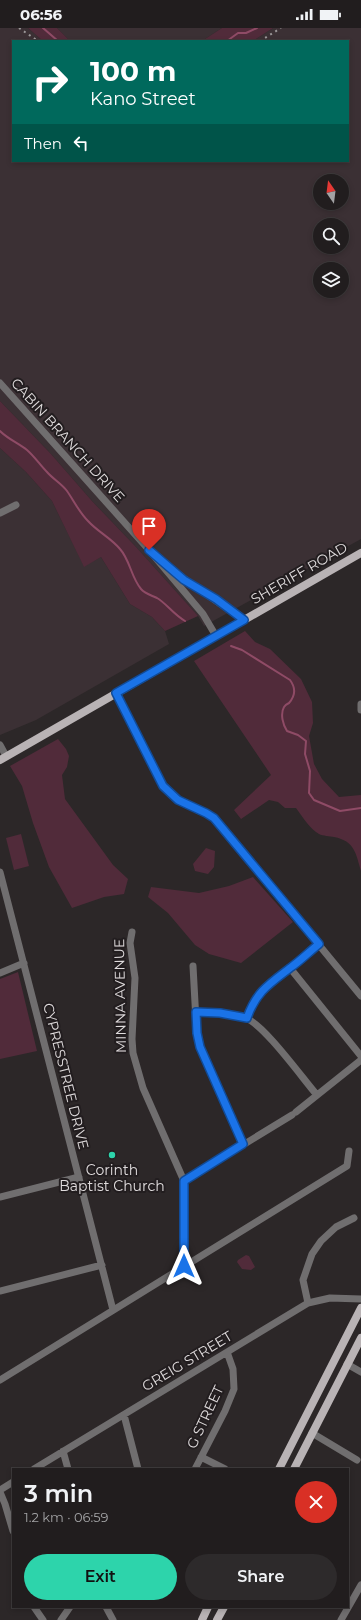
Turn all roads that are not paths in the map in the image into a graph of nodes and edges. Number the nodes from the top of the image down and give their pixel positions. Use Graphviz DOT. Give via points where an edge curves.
graph roads {
  1 [pos="0,383"];
  2 [pos="16,505"];
  3 [pos="0,513"];
  4 [pos="149,550"];
  5 [pos="361,553"];
  6 [pos="244,620"];
  7 [pos="216,636"];
  8 [pos="116,693"];
  9 [pos="361,704"];
  10 [pos="361,710"];
  11 [pos="0,746"];
  12 [pos="3,758"];
  13 [pos="0,872"];
  14 [pos="2,887"];
  15 [pos="132,932"];
  16 [pos="319,944"];
  17 [pos="24,963"];
  18 [pos="193,966"];
  19 [pos="290,968"];
  20 [pos="0,973"];
  21 [pos="361,996"];
  22 [pos="196,1012"];
  23 [pos="247,1018"];
  24 [pos="361,1056"];
  25 [pos="361,1060"];
  26 [pos="317,1095"];
  27 [pos="243,1144"];
  28 [pos="349,1151"];
  29 [pos="79,1177"];
  30 [pos="184,1181"];
  31 [pos="0,1197"];
  32 [pos="354,1218"];
  33 [pos="102,1265"];
  34 [pos="184,1266"];
  35 [pos="0,1292"];
  36 [pos="361,1299"];
  37 [pos="308,1302"];
  38 [pos="361,1308"];
  39 [pos="113,1310"];
  40 [pos="361,1338"];
  41 [pos="228,1352"];
  42 [pos="347,1364"];
  43 [pos="361,1372"];
  44 [pos="0,1380"];
  45 [pos="124,1415"];
  46 [pos="312,1433"];
  47 [pos="64,1451"];
  48 [pos="201,1457"];
  49 [pos="357,1460"];
  50 [pos="36,1468"];
  51 [pos="68,1468"];
  52 [pos="138,1468"];
  53 [pos="196,1468"];
  54 [pos="223,1468"];
  55 [pos="280,1468"];
  56 [pos="294,1468"];
  57 [pos="12,1483"];
  58 [pos="0,1491"];
  59 [pos="12,1528"];
  60 [pos="361,1585"];
  61 [pos="349,1606"];
  62 [pos="35,1608"];
  63 [pos="69,1608"];
  64 [pos="107,1608"];
  65 [pos="208,1608"];
  66 [pos="223,1608"];
  67 [pos="348,1608"];
  68 [pos="43,1620"];
  69 [pos="62,1620"];
  70 [pos="113,1620"];
  71 [pos="202,1620"];
  72 [pos="217,1620"];
  73 [pos="341,1620"];
  1 -- 4 [label="street, CABIN BRANCH DRIVE"];
  2 -- 3 [label="street"];
  4 -- 6 [label="street, CABIN BRANCH DRIVE" via="184,580"];
  4 -- 7 [label="street, CABIN BRANCH DRIVE" via="203,614"];
  5 -- 6 [label="main road, SHERIFF ROAD"];
  6 -- 7 [label="main road, SHERIFF ROAD"];
  7 -- 8 [label="main road, SHERIFF ROAD"];
  8 -- 12 [label="main road, SHERIFF ROAD"];
  8 -- 16 [label="street" via="158,777 169,792 182,802 214,818"];
  9 -- 10 [label="street"];
  11 -- 12 [label="street"];
  13 -- 14 [label="street, CYPRESSTREE DRIVE"];
  14 -- 17 [label="street, CYPRESSTREE DRIVE"];
  15 -- 30 [label="street, MINNA AVENUE" via="130,943 135,991 132,1039 135,1063 143,1088"];
  16 -- 19 [label="street"];
  16 -- 21 [label="street"];
  17 -- 20 [label="street"];
  17 -- 29 [label="street, CYPRESSTREE DRIVE"];
  18 -- 22 [label="street"];
  19 -- 23 [label="street" via="258,995"];
  19 -- 24 [label="street"];
  22 -- 23 [label="street"];
  22 -- 27 [label="street" via="200,1047"];
  23 -- 26 [label="street" via="269,1038"];
  25 -- 26 [label="street"];
  26 -- 27 [label="street" via="294,1113"];
  27 -- 30 [label="street"];
  28 -- 34 [label="street" via="347,1166"];
  29 -- 31 [label="street"];
  29 -- 33 [label="street, CYPRESSTREE DRIVE"];
  30 -- 34 [label="street, MINNA AVENUE"];
  32 -- 37 [label="street" via="320,1241 312,1254 303,1284"];
  33 -- 35 [label="street"];
  33 -- 39 [label="street, CYPRESSTREE DRIVE"];
  34 -- 39 [label="street"];
  36 -- 37 [label="street, GREIG STREET" via="330,1298"];
  37 -- 41 [label="street, GREIG STREET"];
  38 -- 55 [label="main road"];
  39 -- 44 [label="street"];
  40 -- 42 [label="main road"];
  41 -- 45 [label="street, GREIG STREET"];
  41 -- 48 [label="street, G STREET" via="233,1369 234,1389"];
  42 -- 43 [label="street"];
  42 -- 46 [label="main road"];
  45 -- 47 [label="street, GREIG STREET"];
  45 -- 52 [label="street"];
  46 -- 49 [label="street"];
  46 -- 56 [label="main road"];
  47 -- 50 [label="street, GREIG STREET"];
  47 -- 51 [label="street"];
  48 -- 53 [label="street, G STREET"];
  48 -- 54 [label="street"];
  57 -- 58 [label="street"];
  58 -- 59 [label="street"];
  60 -- 61 [label="street"];
  62 -- 68 [label="street"];
  63 -- 69 [label="street"];
  64 -- 70 [label="street"];
  65 -- 71 [label="main road"];
  66 -- 72 [label="main road"];
  67 -- 73 [label="street"];
}
